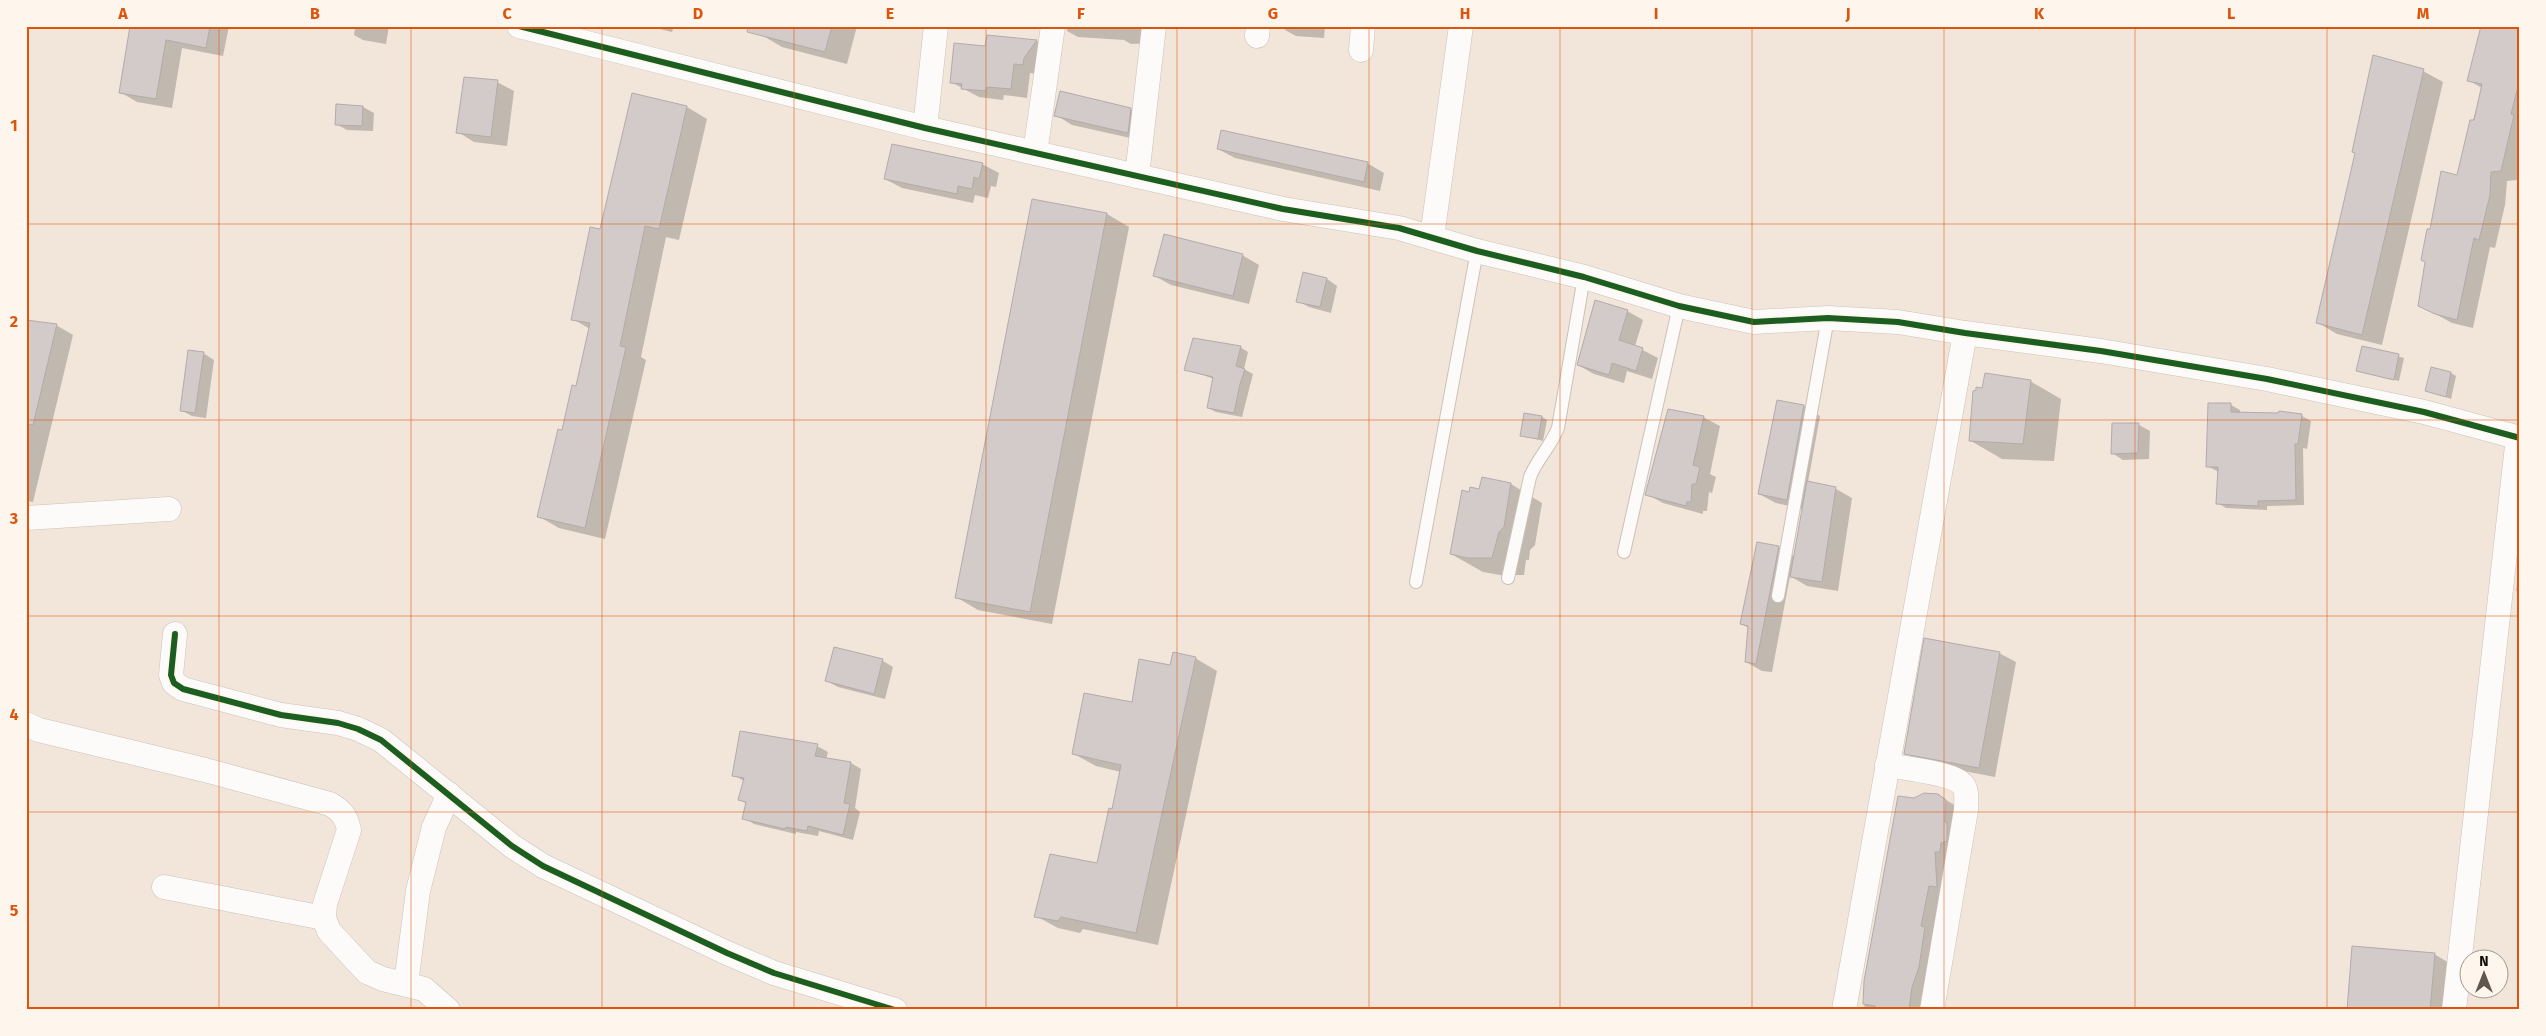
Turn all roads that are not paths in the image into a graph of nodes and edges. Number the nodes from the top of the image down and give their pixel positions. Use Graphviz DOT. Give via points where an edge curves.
graph roads {
  1 [pos="520,26"];
  2 [pos="936,26"];
  3 [pos="1053,26"];
  4 [pos="1154,26"];
  5 [pos="1363,26"];
  6 [pos="1460,26"];
  7 [pos="1361,50"];
  8 [pos="925,128"];
  9 [pos="1035,153"];
  10 [pos="1137,176"];
  11 [pos="1432,237"];
  12 [pos="1477,251"];
  13 [pos="1584,277"];
  14 [pos="1679,306"];
  15 [pos="1828,318"];
  16 [pos="1965,333"];
  17 [pos="2519,438"];
  18 [pos="169,508"];
  19 [pos="26,518"];
  20 [pos="1624,552"];
  21 [pos="1508,578"];
  22 [pos="1416,582"];
  23 [pos="1778,596"];
  24 [pos="175,634"];
  25 [pos="26,724"];
  26 [pos="1887,765"];
  27 [pos="450,794"];
  28 [pos="164,887"];
  29 [pos="324,918"];
  30 [pos="406,984"];
  31 [pos="448,1010"];
  32 [pos="895,1010"];
  33 [pos="1844,1010"];
  34 [pos="1932,1010"];
  35 [pos="2454,1010"];
  1 -- 8 [label="street"];
  2 -- 8 [label="street"];
  3 -- 9 [label="street"];
  4 -- 10 [label="street"];
  5 -- 7 [label="street"];
  6 -- 11 [label="street"];
  8 -- 9 [label="street"];
  9 -- 10 [label="street"];
  10 -- 11 [label="street" via="1283,209 1400,228"];
  11 -- 12 [label="street"];
  12 -- 13 [label="street"];
  12 -- 22 [label="lane"];
  13 -- 14 [label="street"];
  13 -- 21 [label="lane" via="1558,428 1552,442 1534,465"];
  14 -- 15 [label="street" via="1754,322"];
  14 -- 20 [label="lane"];
  15 -- 16 [label="street" via="1898,322"];
  15 -- 23 [label="lane"];
  16 -- 17 [label="street" via="2100,351 2267,379 2424,412"];
  16 -- 26 [label="street"];
  17 -- 35 [label="street"];
  18 -- 19 [label="street"];
  24 -- 27 [label="street" via="171,675 174,684 281,715 358,729 381,740"];
  25 -- 29 [label="street" via="330,804 341,811 347,818 349,830 324,904"];
  26 -- 33 [label="street"];
  26 -- 34 [label="street" via="1952,778 1962,784 1966,793 1966,810"];
  27 -- 30 [label="street" via="434,827 418,891"];
  27 -- 32 [label="street" via="512,846 543,866 774,973"];
  28 -- 29 [label="street"];
  29 -- 30 [label="street" via="329,931 367,972"];
  30 -- 31 [label="street" via="424,989"];
}
